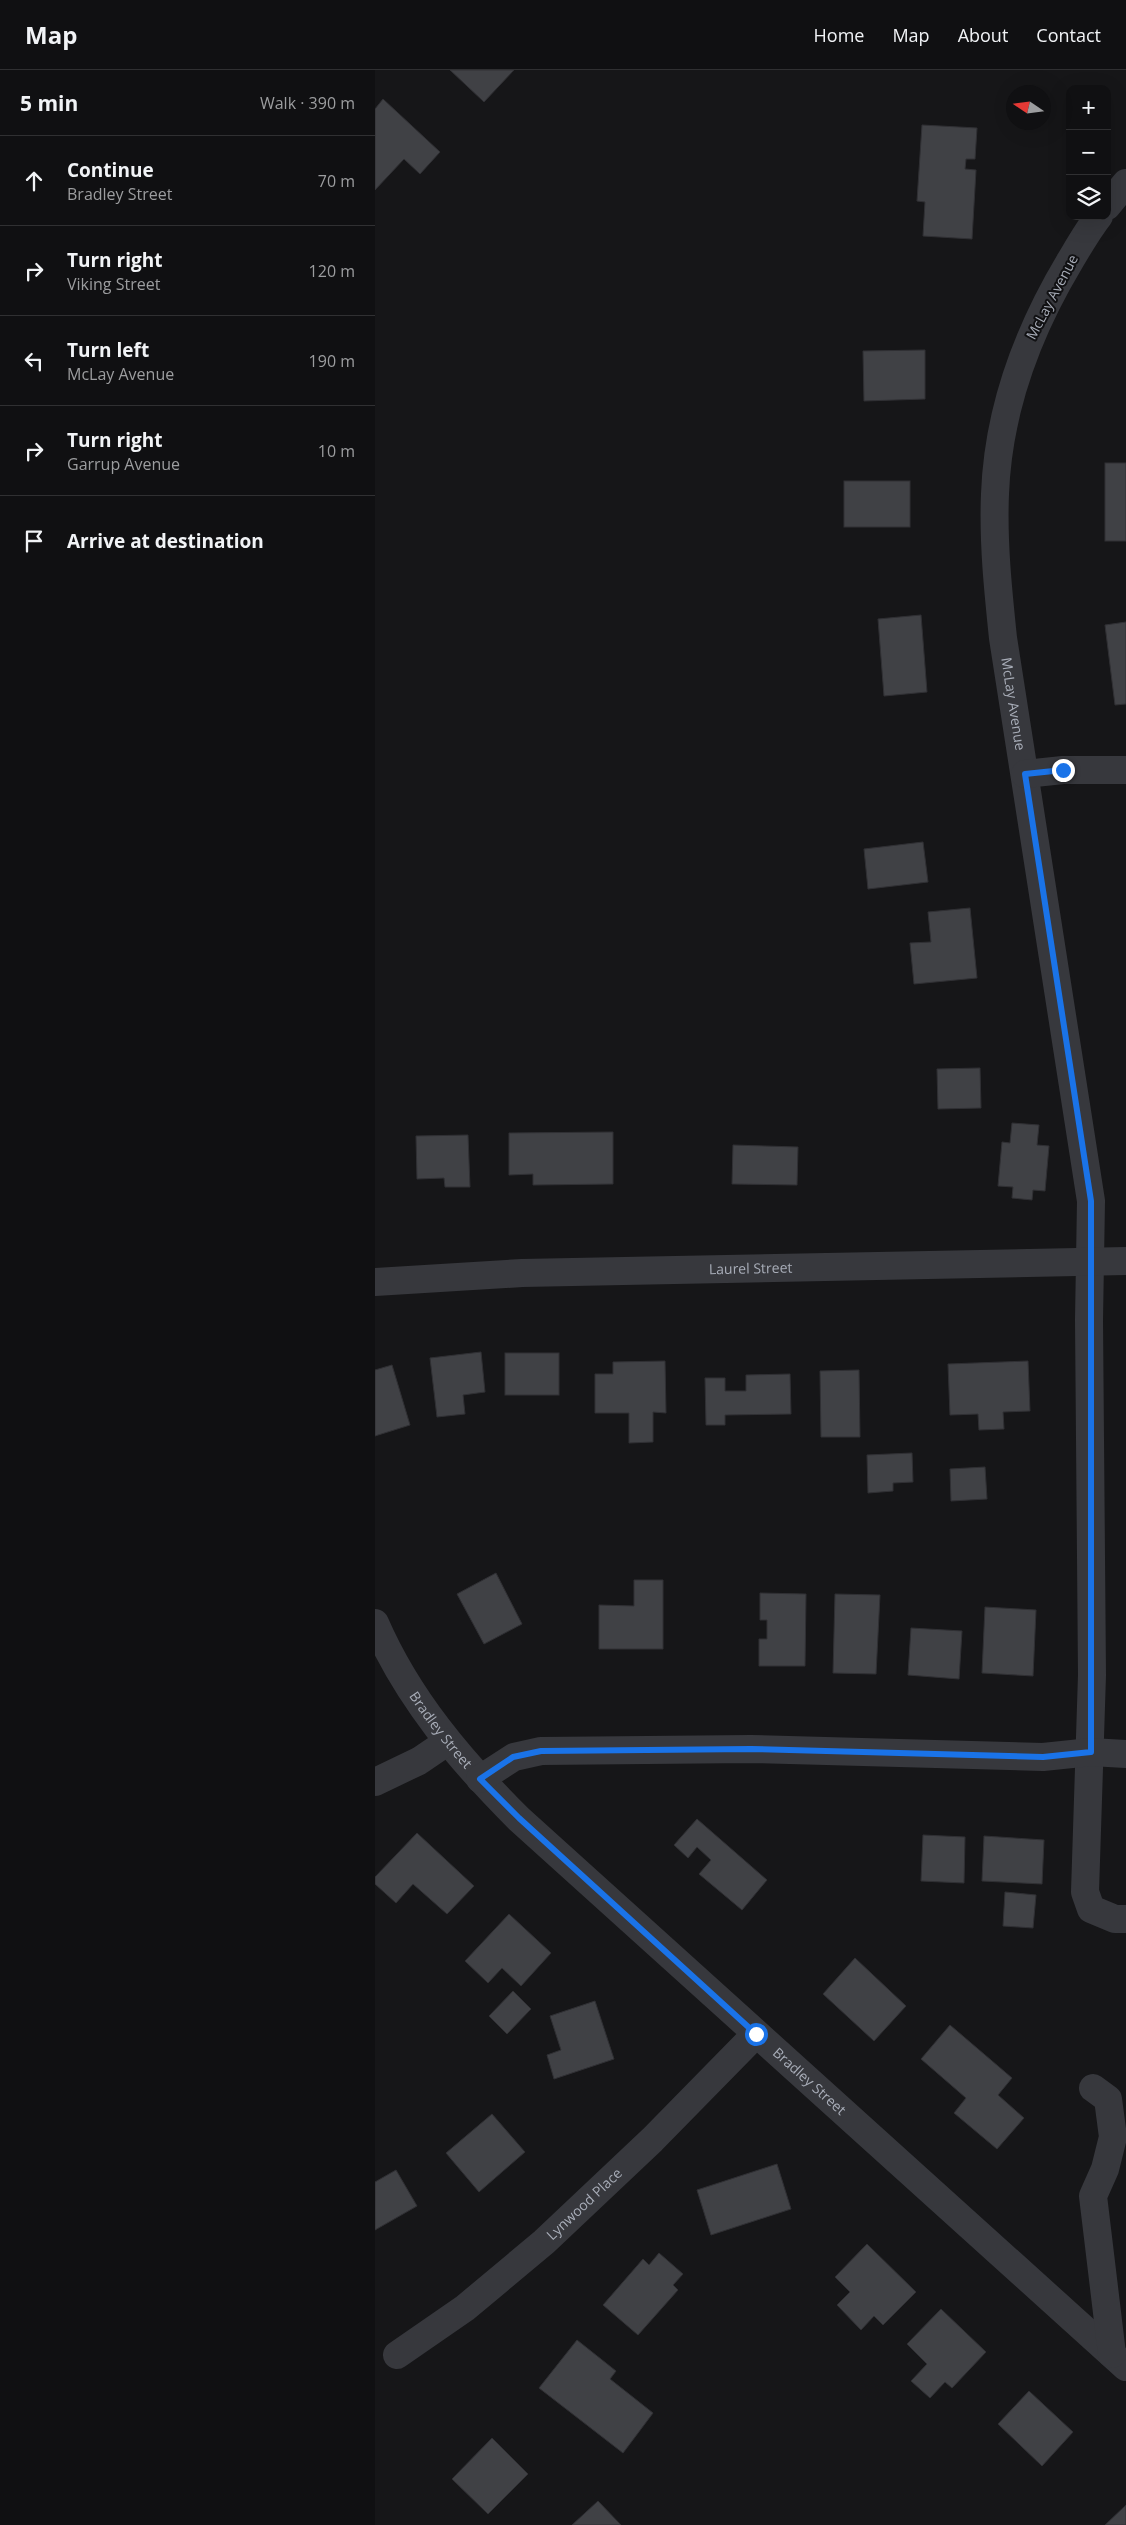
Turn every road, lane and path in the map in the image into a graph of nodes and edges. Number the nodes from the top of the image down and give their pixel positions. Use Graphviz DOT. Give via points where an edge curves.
graph roads {
  1 [pos="1126,184"];
  2 [pos="1111,201"];
  3 [pos="1096,220"];
  4 [pos="1126,770"];
  5 [pos="1025,774"];
  6 [pos="1126,1261"];
  7 [pos="1090,1262"];
  8 [pos="375,1282"];
  9 [pos="375,1623"];
  10 [pos="447,1742"];
  11 [pos="1091,1752"];
  12 [pos="1126,1754"];
  13 [pos="480,1779"];
  14 [pos="375,1782"];
  15 [pos="1126,1919"];
  16 [pos="756,2034"];
  17 [pos="1093,2088"];
  18 [pos="397,2355"];
  19 [pos="1119,2361"];
  1 -- 2 [label="street"];
  3 -- 5 [label="street, McLay Avenue" via="1054,288 1025,348 1006,416 995,492 994,545 1002,629"];
  4 -- 5 [label="street"];
  5 -- 7 [label="street, McLay Avenue" via="1091,1201"];
  6 -- 7 [label="street, Laurel Street"];
  7 -- 8 [label="street, Laurel Street" via="522,1274"];
  7 -- 11 [label="street, McLay Avenue"];
  9 -- 10 [label="street, Bradley Street" via="415,1697"];
  10 -- 13 [label="street, Bradley Street"];
  10 -- 14 [label="street" via="419,1761"];
  11 -- 12 [label="street"];
  11 -- 13 [label="street" via="1043,1757 741,1749 541,1751 513,1757"];
  11 -- 15 [label="street, McLay Avenue" via="1085,1892 1091,1909 1115,1919"];
  13 -- 16 [label="street, Bradley Street" via="533,1832"];
  16 -- 18 [label="street, Lynwood Place" via="652,2140 544,2242 465,2308"];
  16 -- 19 [label="street, Bradley Street"];
  17 -- 19 [label="street" via="1108,2099 1113,2137 1105,2169 1093,2196"];
}
